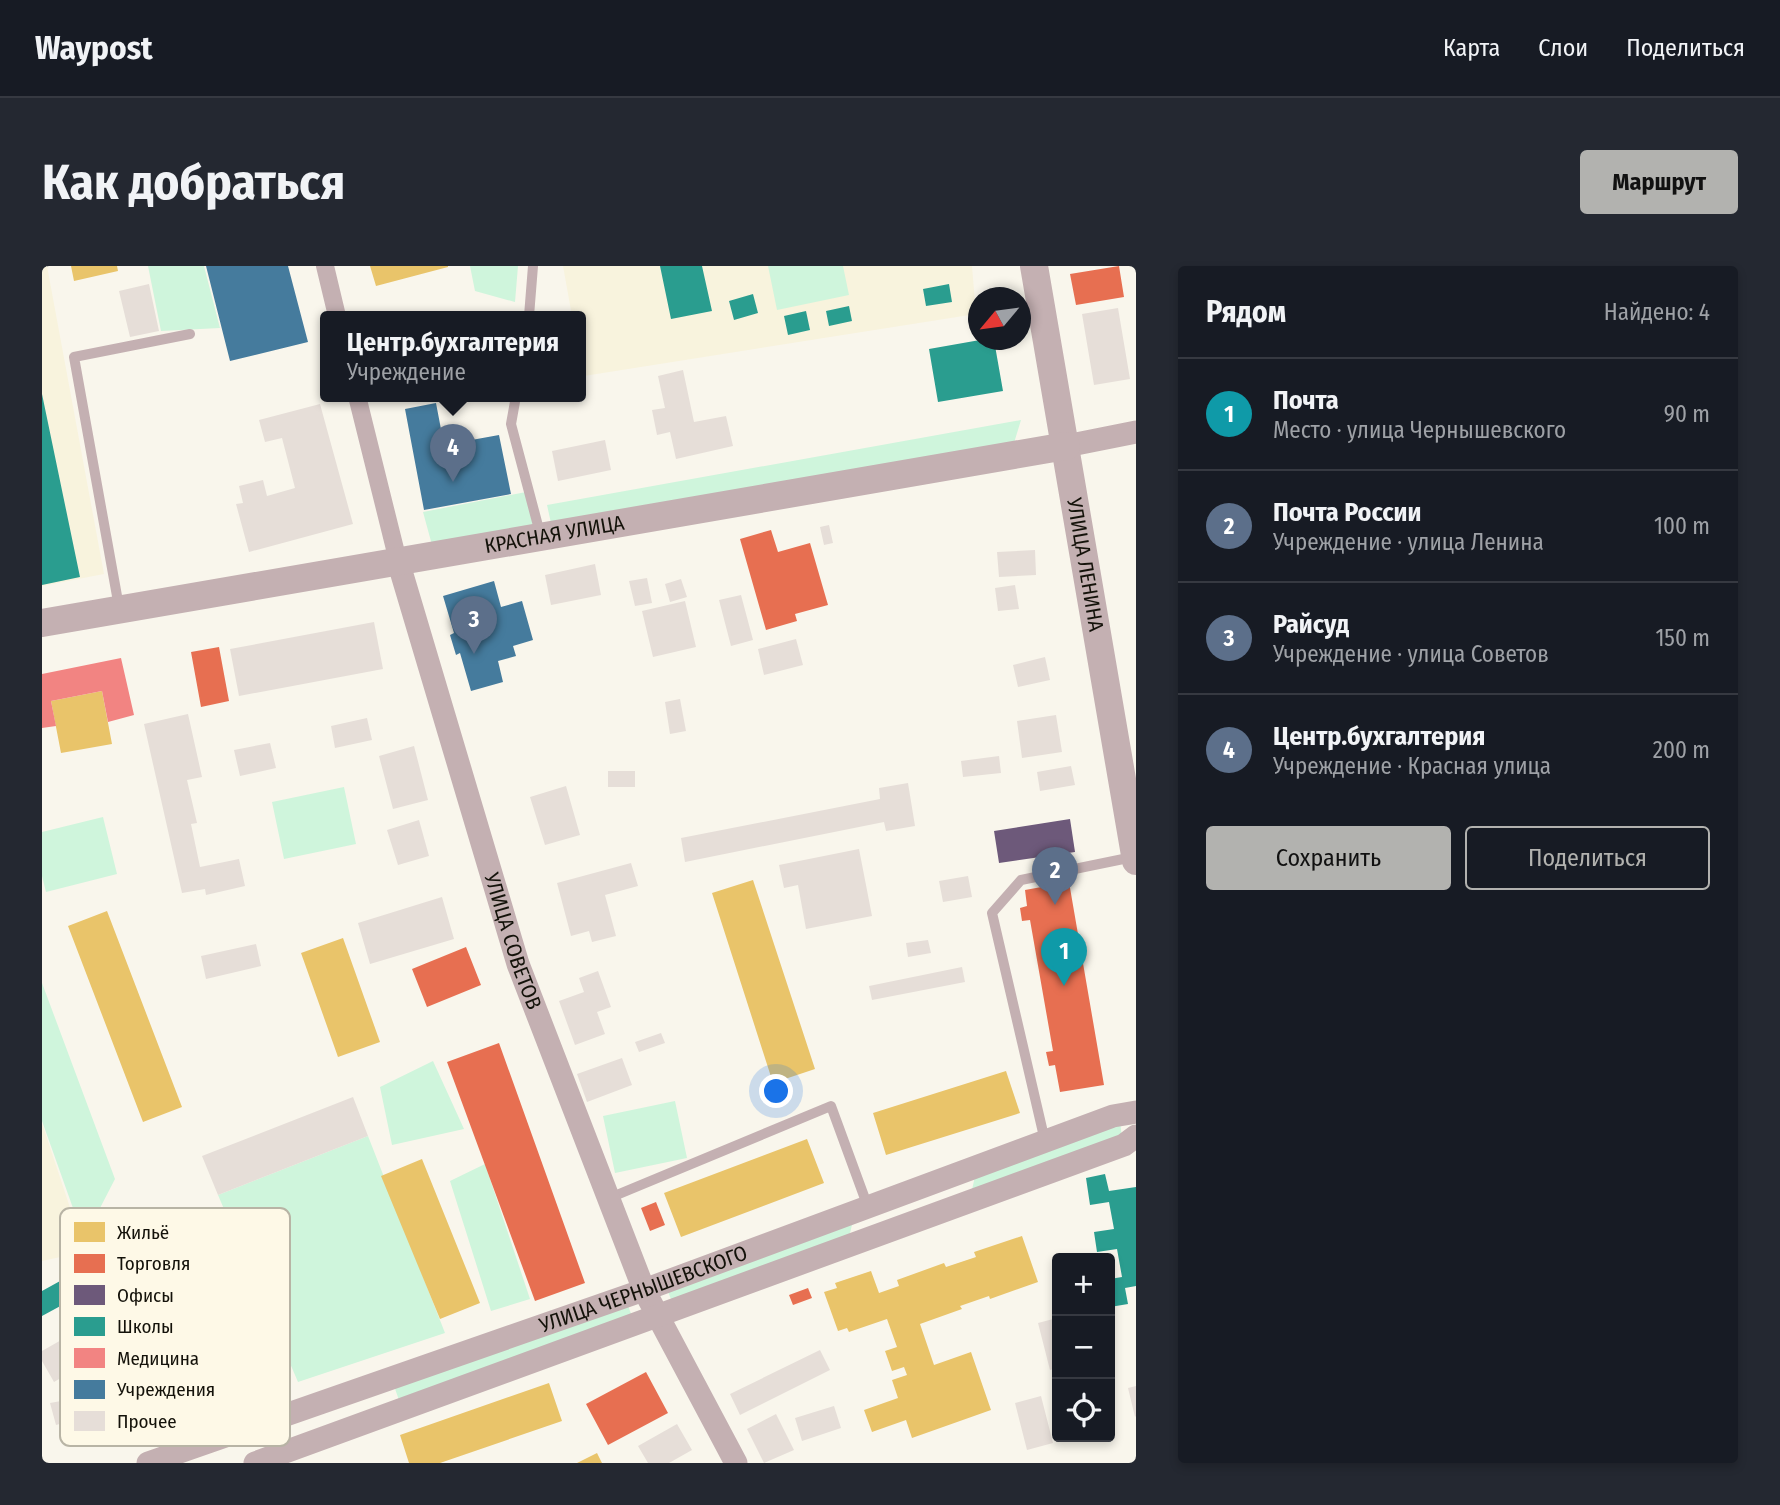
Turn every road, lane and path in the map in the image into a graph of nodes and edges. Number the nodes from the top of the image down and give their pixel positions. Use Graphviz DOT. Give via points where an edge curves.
graph roads {
  1 [pos="325,266"];
  2 [pos="533,266"];
  3 [pos="1034,266"];
  4 [pos="336,311"];
  5 [pos="529,311"];
  6 [pos="190,334"];
  7 [pos="358,402"];
  8 [pos="515,402"];
  9 [pos="1136,432"];
  10 [pos="1066,446"];
  11 [pos="541,537"];
  12 [pos="398,561"];
  13 [pos="120,610"];
  14 [pos="42,623"];
  15 [pos="1136,859"];
  16 [pos="1136,1112"];
  17 [pos="1136,1136"];
  18 [pos="1045,1141"];
  19 [pos="607,1199"];
  20 [pos="868,1207"];
  21 [pos="644,1290"];
  22 [pos="658,1316"];
  23 [pos="290,1413"];
  24 [pos="197,1446"];
  25 [pos="148,1463"];
  26 [pos="255,1463"];
  27 [pos="736,1463"];
  1 -- 4 [label="street"];
  2 -- 5 [label="lane"];
  3 -- 10 [label="street, УЛИЦА ЛЕНИНА"];
  6 -- 13 [label="lane" via="74,357"];
  7 -- 12 [label="street, УЛИЦА СОВЕТОВ"];
  8 -- 11 [label="lane" via="511,424"];
  9 -- 10 [label="street"];
  10 -- 11 [label="street, КРАСНАЯ УЛИЦА"];
  10 -- 15 [label="street, УЛИЦА ЛЕНИНА"];
  11 -- 12 [label="street, КРАСНАЯ УЛИЦА"];
  12 -- 13 [label="street, КРАСНАЯ УЛИЦА"];
  12 -- 19 [label="street, УЛИЦА СОВЕТОВ" via="518,964"];
  13 -- 14 [label="street, КРАСНАЯ УЛИЦА"];
  15 -- 18 [label="lane" via="1021,880 992,913"];
  16 -- 18 [label="street, УЛИЦА ЧЕРНЫШЕВСКОГО"];
  17 -- 22 [label="street, УЛИЦА ЧЕРНЫШЕВСКОГО" via="1111,1150"];
  18 -- 20 [label="street, УЛИЦА ЧЕРНЫШЕВСКОГО"];
  19 -- 20 [label="lane" via="831,1106"];
  19 -- 21 [label="street, УЛИЦА СОВЕТОВ"];
  20 -- 21 [label="street, УЛИЦА ЧЕРНЫШЕВСКОГО"];
  21 -- 22 [label="street, УЛИЦА СОВЕТОВ"];
  21 -- 23 [label="street, УЛИЦА ЧЕРНЫШЕВСКОГО"];
  22 -- 26 [label="street, УЛИЦА ЧЕРНЫШЕВСКОГО"];
  22 -- 27 [label="street, УЛИЦА СОВЕТОВ"];
  24 -- 25 [label="street, УЛИЦА ЧЕРНЫШЕВСКОГО"];
}
